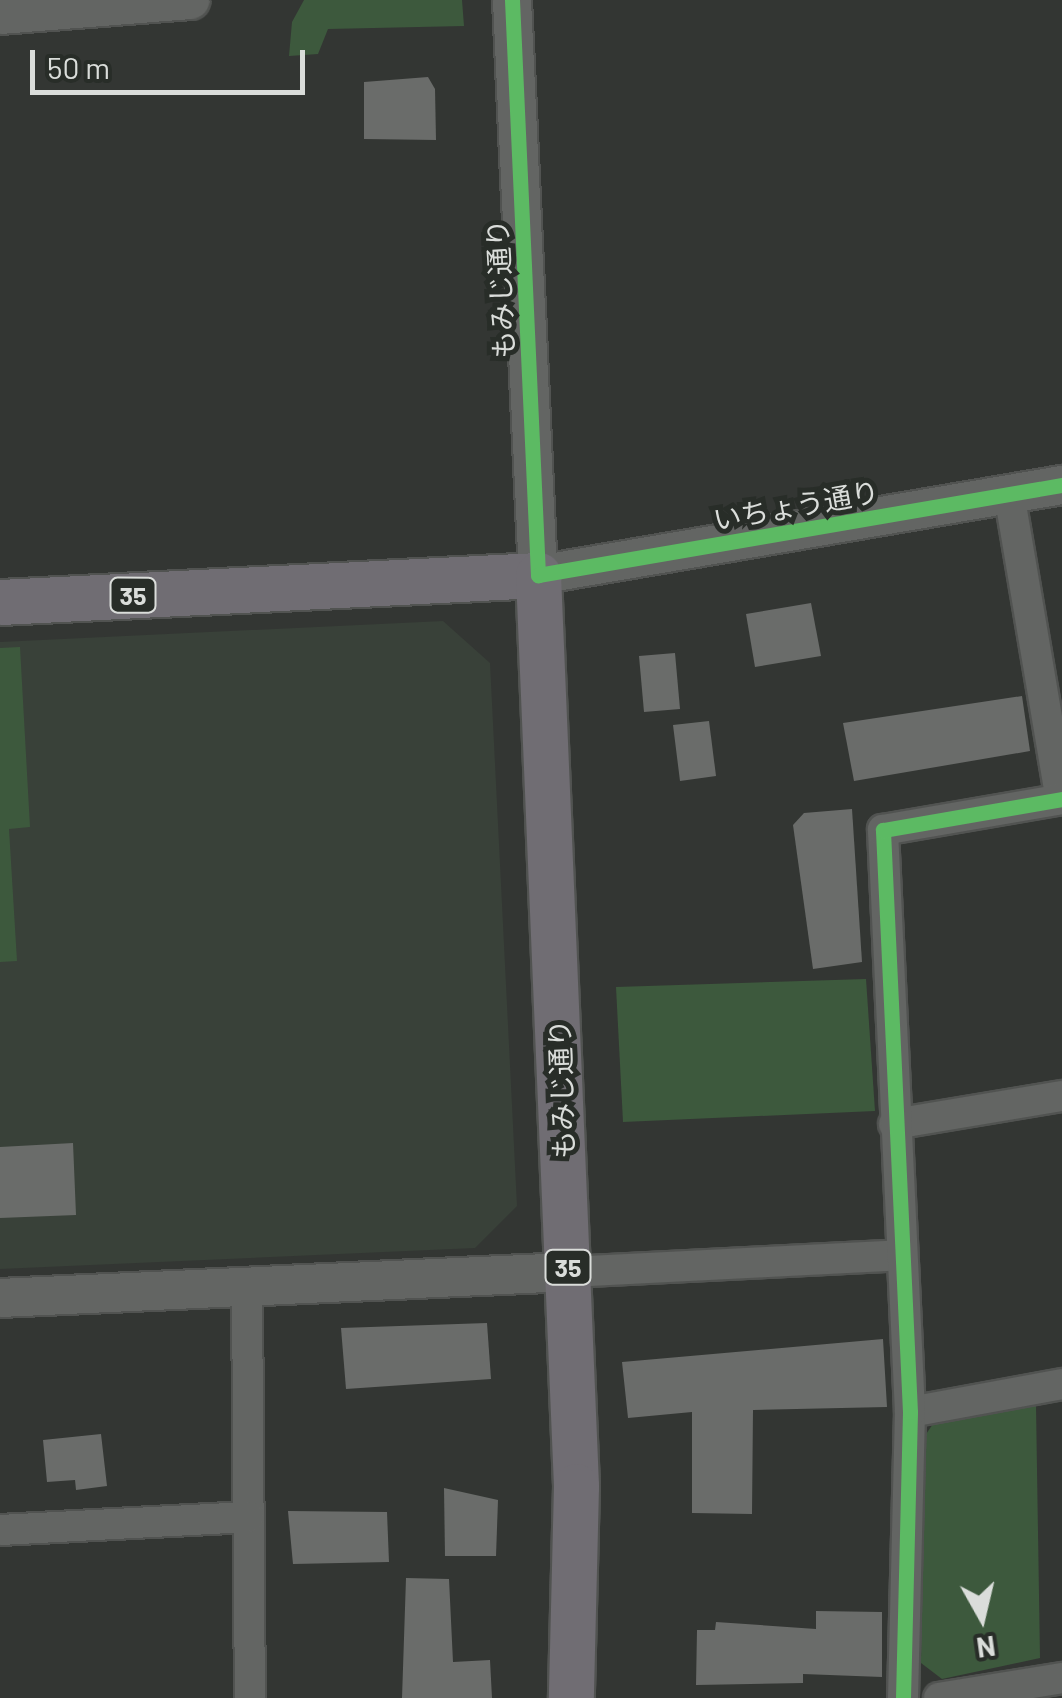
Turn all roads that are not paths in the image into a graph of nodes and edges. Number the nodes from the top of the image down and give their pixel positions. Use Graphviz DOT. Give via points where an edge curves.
graph roads {
  1 [pos="190,0"];
  2 [pos="512,0"];
  3 [pos="0,15"];
  4 [pos="1062,485"];
  5 [pos="1009,493"];
  6 [pos="538,575"];
  7 [pos="0,602"];
  8 [pos="1062,799"];
  9 [pos="1062,1096"];
  10 [pos="894,1124"];
  11 [pos="902,1255"];
  12 [pos="568,1272"];
  13 [pos="247,1286"];
  14 [pos="0,1298"];
  15 [pos="1062,1384"];
  16 [pos="910,1412"];
  17 [pos="250,1518"];
  18 [pos="0,1530"];
  19 [pos="1062,1678"];
  20 [pos="250,1698"];
  21 [pos="571,1698"];
  22 [pos="903,1698"];
  23 [pos="940,1698"];
  1 -- 3 [label="street"];
  2 -- 6 [label="street, もみじ通り"];
  4 -- 5 [label="street, いちょう通り"];
  5 -- 6 [label="street, いちょう通り"];
  5 -- 8 [label="street"];
  6 -- 7 [label="main road, いちょう通り / 35"];
  6 -- 12 [label="main road, もみじ通り / 35"];
  8 -- 10 [label="street" via="883,830"];
  9 -- 10 [label="street"];
  10 -- 11 [label="street"];
  11 -- 12 [label="street"];
  11 -- 16 [label="street"];
  12 -- 13 [label="street"];
  12 -- 21 [label="main road, もみじ通り / 35" via="576,1486"];
  13 -- 14 [label="street"];
  13 -- 17 [label="street"];
  15 -- 16 [label="street"];
  16 -- 22 [label="street"];
  17 -- 18 [label="street"];
  17 -- 20 [label="street"];
  19 -- 23 [label="street"];
}
